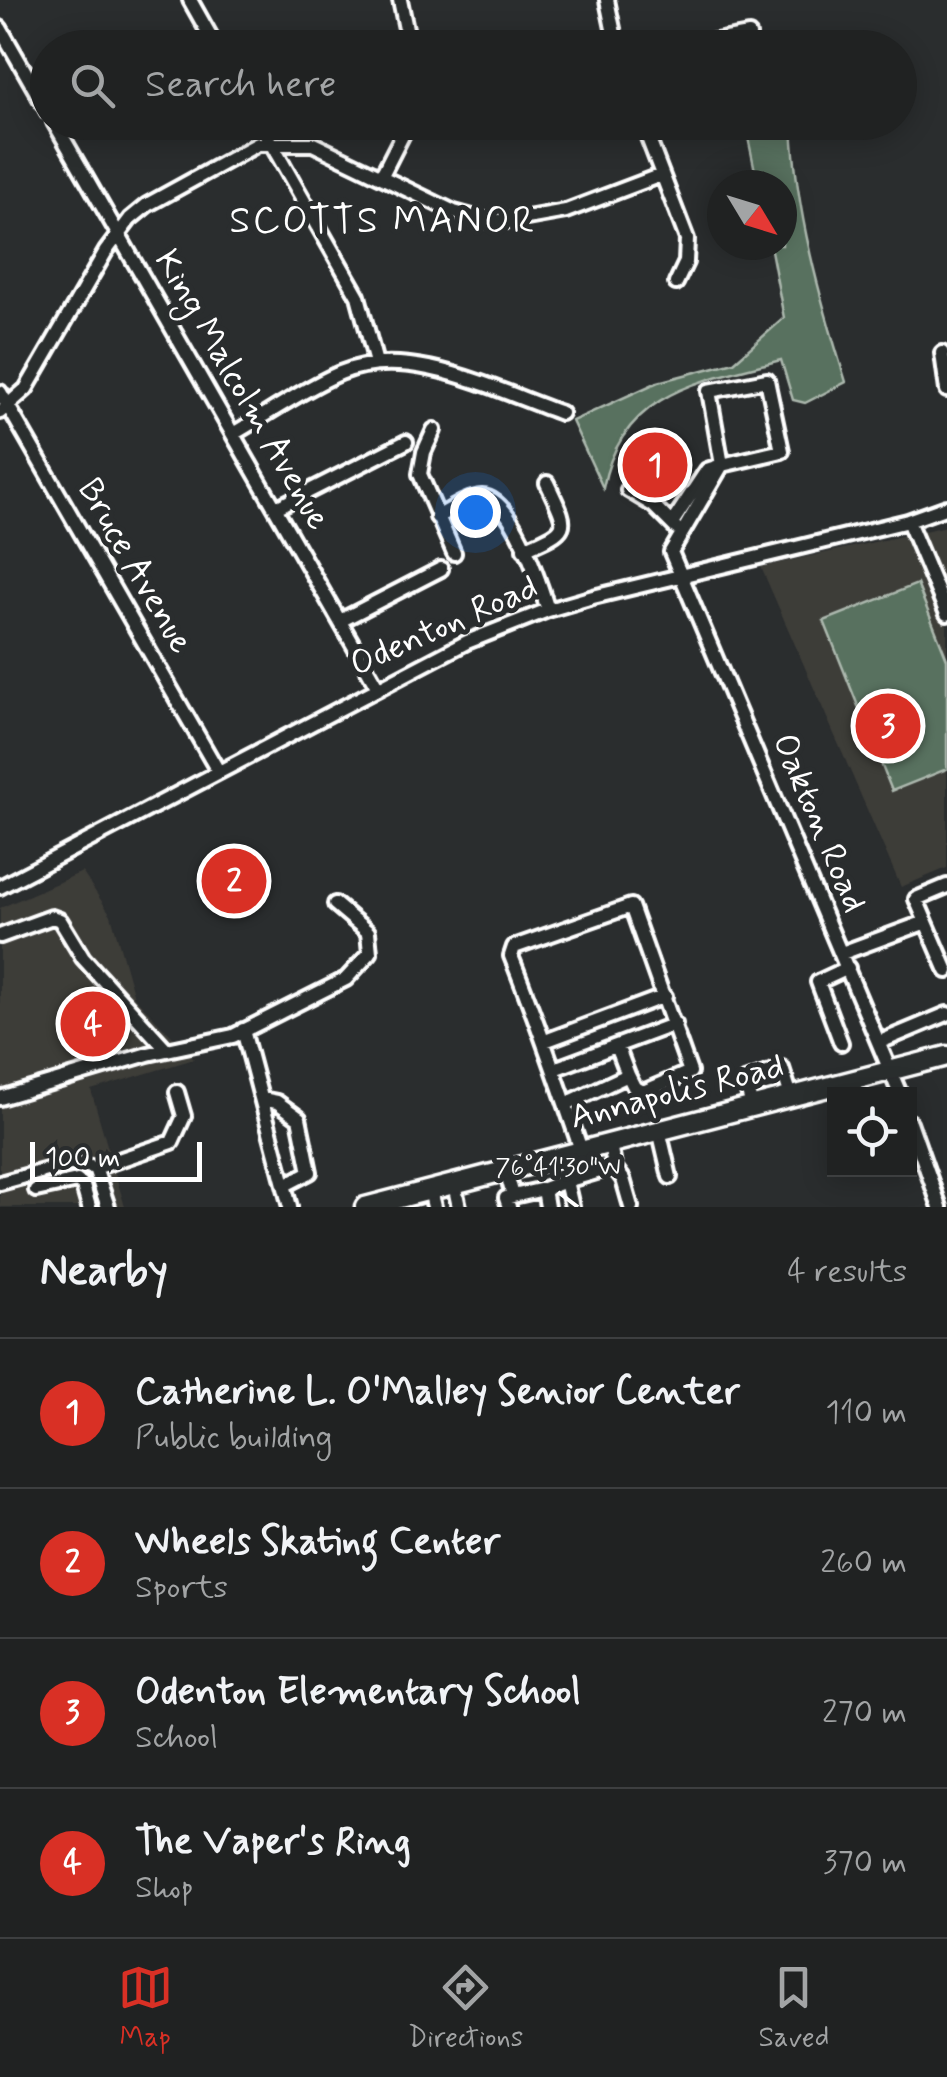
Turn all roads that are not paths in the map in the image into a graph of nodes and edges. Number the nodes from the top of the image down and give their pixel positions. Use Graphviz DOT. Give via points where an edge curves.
graph roads {
  1 [pos="190,0"];
  2 [pos="400,0"];
  3 [pos="608,0"];
  4 [pos="0,28"];
  5 [pos="206,30"];
  6 [pos="406,30"];
  7 [pos="614,30"];
  8 [pos="30,80"];
  9 [pos="64,140"];
  10 [pos="269,140"];
  11 [pos="400,140"];
  12 [pos="648,140"];
  13 [pos="271,144"];
  14 [pos="661,175"];
  15 [pos="381,177"];
  16 [pos="117,234"];
  17 [pos="676,283"];
  18 [pos="942,353"];
  19 [pos="376,363"];
  20 [pos="947,390"];
  21 [pos="0,392"];
  22 [pos="4,410"];
  23 [pos="562,413"];
  24 [pos="434,430"];
  25 [pos="233,434"];
  26 [pos="406,442"];
  27 [pos="722,465"];
  28 [pos="547,484"];
  29 [pos="628,490"];
  30 [pos="947,507"];
  31 [pos="276,508"];
  32 [pos="438,517"];
  33 [pos="908,521"];
  34 [pos="676,528"];
  35 [pos="524,549"];
  36 [pos="454,554"];
  37 [pos="441,569"];
  38 [pos="679,578"];
  39 [pos="548,610"];
  40 [pos="947,614"];
  41 [pos="340,621"];
  42 [pos="378,688"];
  43 [pos="218,771"];
  44 [pos="944,887"];
  45 [pos="0,888"];
  46 [pos="335,904"];
  47 [pos="947,905"];
  48 [pos="926,922"];
  49 [pos="0,936"];
  50 [pos="842,954"];
  51 [pos="848,968"];
  52 [pos="947,971"];
  53 [pos="665,996"];
  54 [pos="947,1014"];
  55 [pos="675,1024"];
  56 [pos="244,1030"];
  57 [pos="545,1041"];
  58 [pos="880,1042"];
  59 [pos="841,1043"];
  60 [pos="617,1046"];
  61 [pos="166,1050"];
  62 [pos="947,1056"];
  63 [pos="554,1069"];
  64 [pos="891,1071"];
  65 [pos="628,1075"];
  66 [pos="897,1087"];
  67 [pos="177,1092"];
  68 [pos="791,1096"];
  69 [pos="0,1098"];
  70 [pos="262,1099"];
  71 [pos="566,1104"];
  72 [pos="752,1106"];
  73 [pos="660,1130"];
  74 [pos="917,1142"];
  75 [pos="610,1143"];
  76 [pos="582,1150"];
  77 [pos="614,1167"];
  78 [pos="95,1168"];
  79 [pos="506,1170"];
  80 [pos="670,1177"];
  81 [pos="566,1181"];
  82 [pos="0,1183"];
  83 [pos="454,1184"];
  84 [pos="284,1185"];
  85 [pos="544,1189"];
  86 [pos="36,1190"];
  87 [pos="432,1198"];
  88 [pos="511,1202"];
  89 [pos="89,1207"];
  90 [pos="108,1207"];
  91 [pos="290,1207"];
  92 [pos="365,1207"];
  93 [pos="458,1207"];
  94 [pos="548,1207"];
  95 [pos="572,1207"];
  96 [pos="630,1207"];
  97 [pos="940,1207"];
  1 -- 5 [label="street"];
  2 -- 6 [label="street"];
  3 -- 7 [label="street"];
  4 -- 8 [label="street"];
  9 -- 16 [label="street, King Malcolm Avenue"];
  10 -- 13 [label="street"];
  11 -- 15 [label="street"];
  12 -- 14 [label="street"];
  13 -- 15 [label="street" via="313,144"];
  13 -- 16 [label="street" via="258,144 148,205"];
  13 -- 19 [label="street" via="358,296"];
  14 -- 15 [label="street" via="566,211 510,220 454,212"];
  14 -- 17 [label="street" via="686,240"];
  16 -- 22 [label="street" via="26,389"];
  16 -- 25 [label="street, King Malcolm Avenue"];
  18 -- 20 [label="street"];
  19 -- 23 [label="street" via="421,365"];
  19 -- 25 [label="street" via="340,373"];
  21 -- 22 [label="street, Bruce Avenue"];
  22 -- 43 [label="street, Bruce Avenue"];
  24 -- 32 [label="street" via="420,474"];
  25 -- 31 [label="street, King Malcolm Avenue"];
  26 -- 31 [label="street"];
  27 -- 27 [label="street" via="782,451 768,380 709,391"];
  27 -- 34 [label="street"];
  28 -- 35 [label="street" via="564,527"];
  29 -- 34 [label="street"];
  30 -- 33 [label="street, Odenton Road"];
  31 -- 41 [label="street, King Malcolm Avenue"];
  32 -- 35 [label="street" via="469,501 494,499"];
  32 -- 36 [label="street"];
  33 -- 38 [label="street, Odenton Road"];
  33 -- 40 [label="street"];
  34 -- 38 [label="street" via="671,552"];
  35 -- 39 [label="street"];
  37 -- 41 [label="street"];
  38 -- 39 [label="street, Odenton Road"];
  38 -- 50 [label="street, Oakton Road"];
  39 -- 42 [label="street, Odenton Road"];
  41 -- 42 [label="street, King Malcolm Avenue"];
  42 -- 43 [label="street, Odenton Road"];
  43 -- 45 [label="street, Odenton Road"];
  44 -- 47 [label="street"];
  44 -- 48 [label="street" via="916,900"];
  46 -- 56 [label="street" via="368,932 370,953 346,980"];
  48 -- 50 [label="street"];
  48 -- 52 [label="street"];
  49 -- 61 [label="street" via="60,920 83,958"];
  50 -- 51 [label="street, Oakton Road"];
  51 -- 58 [label="street, Oakton Road"];
  51 -- 59 [label="street" via="818,982"];
  53 -- 55 [label="street"];
  53 -- 57 [label="street"];
  53 -- 57 [label="street" via="631,906 514,947 511,956"];
  54 -- 58 [label="street"];
  55 -- 60 [label="street"];
  55 -- 65 [label="street" via="690,1072 643,1092"];
  56 -- 61 [label="street"];
  56 -- 70 [label="street"];
  57 -- 63 [label="street"];
  58 -- 64 [label="street, Oakton Road"];
  60 -- 63 [label="street"];
  60 -- 65 [label="street"];
  61 -- 69 [label="street"];
  62 -- 64 [label="main road, Annapolis Road"];
  63 -- 71 [label="street"];
  64 -- 66 [label="street, Oakton Road"];
  64 -- 68 [label="main road, Annapolis Road"];
  65 -- 71 [label="street"];
  67 -- 78 [label="street" via="184,1116 177,1137"];
  68 -- 72 [label="main road, Annapolis Road"];
  68 -- 72 [label="street" via="782,1068 745,1081"];
  70 -- 84 [label="street"];
  70 -- 84 [label="street" via="299,1118 310,1172"];
  71 -- 76 [label="street"];
  72 -- 73 [label="main road, Annapolis Road"];
  73 -- 75 [label="main road, Annapolis Road"];
  73 -- 80 [label="street"];
  74 -- 97 [label="street"];
  75 -- 76 [label="main road, Annapolis Road"];
  75 -- 77 [label="street"];
  76 -- 79 [label="main road, Annapolis Road"];
  77 -- 81 [label="street"];
  77 -- 96 [label="street"];
  78 -- 82 [label="street" via="73,1163"];
  78 -- 90 [label="street"];
  79 -- 83 [label="main road, Annapolis Road"];
  79 -- 88 [label="street"];
  81 -- 85 [label="street"];
  81 -- 95 [label="street"];
  83 -- 87 [label="main road, Annapolis Road"];
  83 -- 93 [label="street"];
  84 -- 91 [label="street"];
  85 -- 88 [label="street"];
  85 -- 94 [label="street"];
  86 -- 89 [label="street" via="78,1181"];
  87 -- 92 [label="main road, Annapolis Road"];
}
